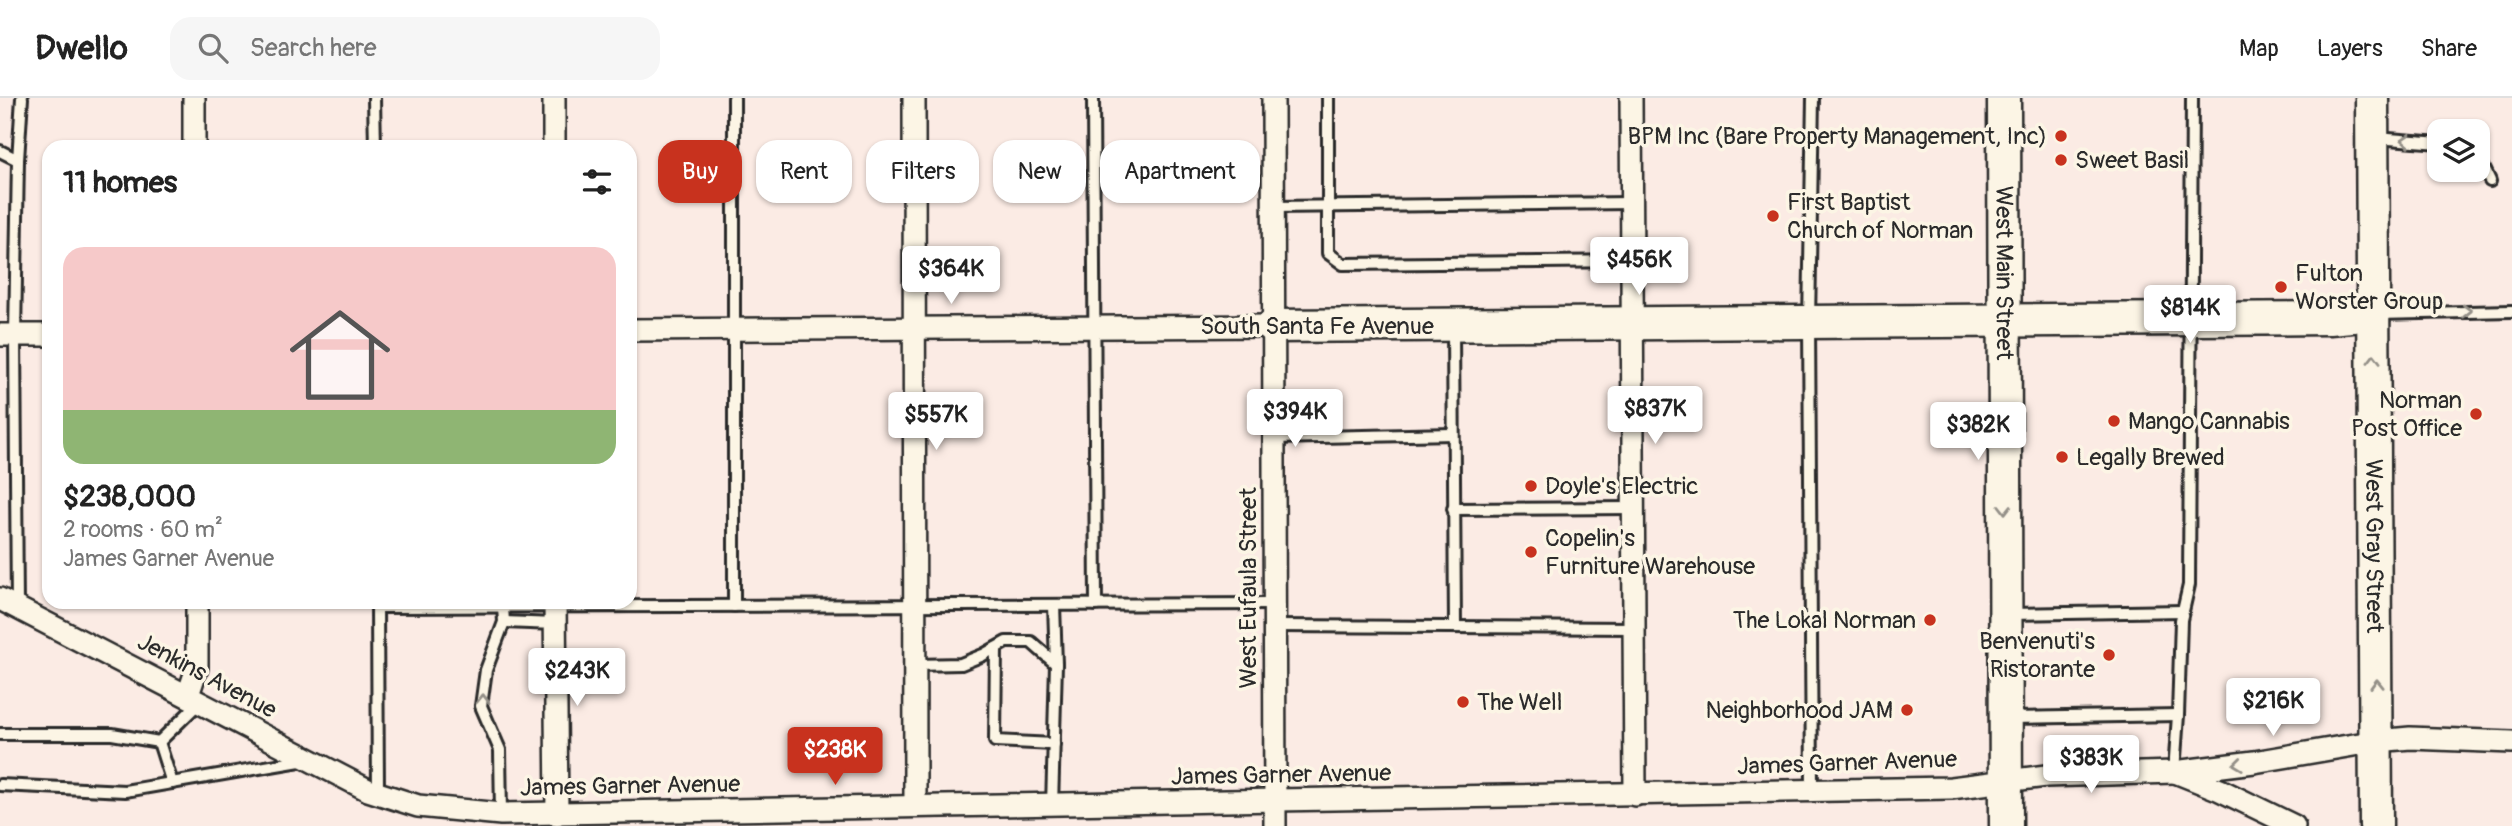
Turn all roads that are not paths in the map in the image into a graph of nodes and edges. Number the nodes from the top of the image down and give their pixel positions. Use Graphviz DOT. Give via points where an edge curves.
graph roads {
  1 [pos="22,98"];
  2 [pos="194,98"];
  3 [pos="374,98"];
  4 [pos="554,98"];
  5 [pos="734,98"];
  6 [pos="914,98"];
  7 [pos="1093,98"];
  8 [pos="1273,98"];
  9 [pos="1328,98"];
  10 [pos="1632,98"];
  11 [pos="1813,98"];
  12 [pos="2004,98"];
  13 [pos="2192,98"];
  14 [pos="2372,98"];
  15 [pos="2372,138"];
  16 [pos="194,140"];
  17 [pos="375,140"];
  18 [pos="554,140"];
  19 [pos="2427,142"];
  20 [pos="0,152"];
  21 [pos="18,160"];
  22 [pos="1632,203"];
  23 [pos="1273,207"];
  24 [pos="1328,207"];
  25 [pos="1633,261"];
  26 [pos="2512,311"];
  27 [pos="2374,314"];
  28 [pos="2190,319"];
  29 [pos="1810,321"];
  30 [pos="2004,321"];
  31 [pos="1633,323"];
  32 [pos="1453,325"];
  33 [pos="1273,326"];
  34 [pos="915,327"];
  35 [pos="1094,327"];
  36 [pos="734,329"];
  37 [pos="637,330"];
  38 [pos="8,335"];
  39 [pos="42,335"];
  40 [pos="1453,434"];
  41 [pos="1274,438"];
  42 [pos="1634,508"];
  43 [pos="1453,509"];
  44 [pos="9,604"];
  45 [pos="1096,604"];
  46 [pos="1274,604"];
  47 [pos="915,605"];
  48 [pos="1054,605"];
  49 [pos="734,606"];
  50 [pos="197,609"];
  51 [pos="377,609"];
  52 [pos="503,609"];
  53 [pos="529,609"];
  54 [pos="627,609"];
  55 [pos="637,609"];
  56 [pos="555,611"];
  57 [pos="2183,611"];
  58 [pos="2005,614"];
  59 [pos="504,622"];
  60 [pos="1274,626"];
  61 [pos="1455,627"];
  62 [pos="1634,628"];
  63 [pos="996,648"];
  64 [pos="1056,664"];
  65 [pos="915,665"];
  66 [pos="194,698"];
  67 [pos="2178,715"];
  68 [pos="2006,718"];
  69 [pos="0,734"];
  70 [pos="2377,741"];
  71 [pos="159,742"];
  72 [pos="2512,742"];
  73 [pos="1054,744"];
  74 [pos="309,760"];
  75 [pos="2174,772"];
  76 [pos="2006,781"];
  77 [pos="172,783"];
  78 [pos="0,785"];
  79 [pos="1812,791"];
  80 [pos="1635,795"];
  81 [pos="384,796"];
  82 [pos="1275,801"];
  83 [pos="915,806"];
  84 [pos="1052,806"];
  85 [pos="501,814"];
  86 [pos="557,814"];
  87 [pos="1275,826"];
  88 [pos="2006,826"];
  89 [pos="2294,826"];
  90 [pos="2376,826"];
  1 -- 21 [label="lane"];
  2 -- 16 [label="street"];
  3 -- 17 [label="lane"];
  4 -- 18 [label="street"];
  5 -- 36 [label="lane"];
  6 -- 34 [label="street"];
  7 -- 35 [label="lane"];
  8 -- 23 [label="street, West Eufaula Street"];
  9 -- 24 [label="lane"];
  10 -- 22 [label="street"];
  11 -- 29 [label="lane"];
  12 -- 30 [label="main road, West Main Street"];
  13 -- 28 [label="lane"];
  14 -- 15 [label="main road, West Gray Street"];
  19 -- 15 [label="lane, one-way"];
  15 -- 27 [label="main road, West Gray Street"];
  20 -- 21 [label="lane"];
  21 -- 38 [label="lane"];
  22 -- 24 [label="lane"];
  22 -- 25 [label="street"];
  23 -- 24 [label="lane"];
  23 -- 33 [label="street, West Eufaula Street"];
  24 -- 25 [label="lane" via="1328,253 1343,264"];
  25 -- 31 [label="street"];
  27 -- 26 [label="lane, one-way"];
  27 -- 28 [label="main road, South Santa Fe Avenue"];
  70 -- 27 [label="main road, West Gray Street, one-way"];
  28 -- 30 [label="main road, South Santa Fe Avenue"];
  28 -- 57 [label="lane" via="2189,585"];
  29 -- 30 [label="main road, South Santa Fe Avenue"];
  29 -- 31 [label="main road, South Santa Fe Avenue"];
  29 -- 79 [label="lane"];
  30 -- 58 [label="main road, West Main Street, one-way"];
  31 -- 32 [label="main road, South Santa Fe Avenue"];
  31 -- 42 [label="street"];
  32 -- 33 [label="main road, South Santa Fe Avenue"];
  32 -- 40 [label="lane"];
  33 -- 35 [label="street, South Santa Fe Avenue"];
  33 -- 41 [label="street, West Eufaula Street"];
  34 -- 35 [label="street, South Santa Fe Avenue"];
  34 -- 36 [label="street, South Santa Fe Avenue"];
  34 -- 47 [label="street"];
  35 -- 45 [label="lane"];
  36 -- 37 [label="street, South Santa Fe Avenue"];
  36 -- 49 [label="lane"];
  38 -- 39 [label="street"];
  38 -- 44 [label="lane"];
  40 -- 41 [label="lane"];
  40 -- 43 [label="lane"];
  41 -- 46 [label="street, West Eufaula Street"];
  42 -- 43 [label="lane"];
  42 -- 62 [label="street"];
  43 -- 61 [label="lane"];
  44 -- 66 [label="street, Jenkins Avenue"];
  45 -- 46 [label="lane"];
  45 -- 48 [label="lane"];
  46 -- 60 [label="street, West Eufaula Street"];
  47 -- 48 [label="lane"];
  47 -- 49 [label="lane"];
  47 -- 65 [label="street"];
  48 -- 64 [label="lane"];
  49 -- 55 [label="lane"];
  50 -- 66 [label="street"];
  51 -- 81 [label="lane"];
  52 -- 59 [label="lane"];
  53 -- 56 [label="lane"];
  54 -- 56 [label="lane"];
  56 -- 59 [label="lane"];
  56 -- 86 [label="street"];
  57 -- 58 [label="lane"];
  57 -- 67 [label="lane"];
  58 -- 68 [label="main road, West Main Street"];
  85 -- 59 [label="lane, one-way" via="500,750 481,706 489,659"];
  60 -- 61 [label="lane"];
  60 -- 82 [label="street, West Eufaula Street"];
  61 -- 62 [label="lane"];
  62 -- 80 [label="street"];
  63 -- 64 [label="lane" via="1006,642 1031,642"];
  63 -- 65 [label="lane" via="961,664"];
  63 -- 73 [label="lane" via="995,741"];
  64 -- 73 [label="lane"];
  65 -- 83 [label="street"];
  66 -- 71 [label="lane"];
  66 -- 74 [label="street, Jenkins Avenue"];
  67 -- 68 [label="lane"];
  67 -- 75 [label="lane"];
  68 -- 76 [label="main road, West Main Street"];
  69 -- 71 [label="lane" via="112,734"];
  70 -- 72 [label="street, James Garner Avenue"];
  70 -- 75 [label="street, James Garner Avenue, one-way"];
  70 -- 90 [label="main road, West Gray Street"];
  71 -- 77 [label="lane"];
  73 -- 84 [label="lane"];
  74 -- 77 [label="lane"];
  74 -- 81 [label="street, Jenkins Avenue"];
  75 -- 76 [label="street, James Garner Avenue"];
  75 -- 89 [label="street, James Garner Avenue"];
  76 -- 79 [label="street, James Garner Avenue" via="1951,788"];
  76 -- 88 [label="main road, West Main Street"];
  77 -- 78 [label="lane" via="125,791"];
  79 -- 80 [label="street, James Garner Avenue"];
  80 -- 82 [label="street, James Garner Avenue"];
  81 -- 85 [label="street, James Garner Avenue" via="418,806"];
  82 -- 84 [label="street, James Garner Avenue"];
  82 -- 87 [label="street, West Eufaula Street"];
  83 -- 84 [label="street, James Garner Avenue"];
  83 -- 86 [label="street, James Garner Avenue"];
  85 -- 86 [label="street, James Garner Avenue"];
}
